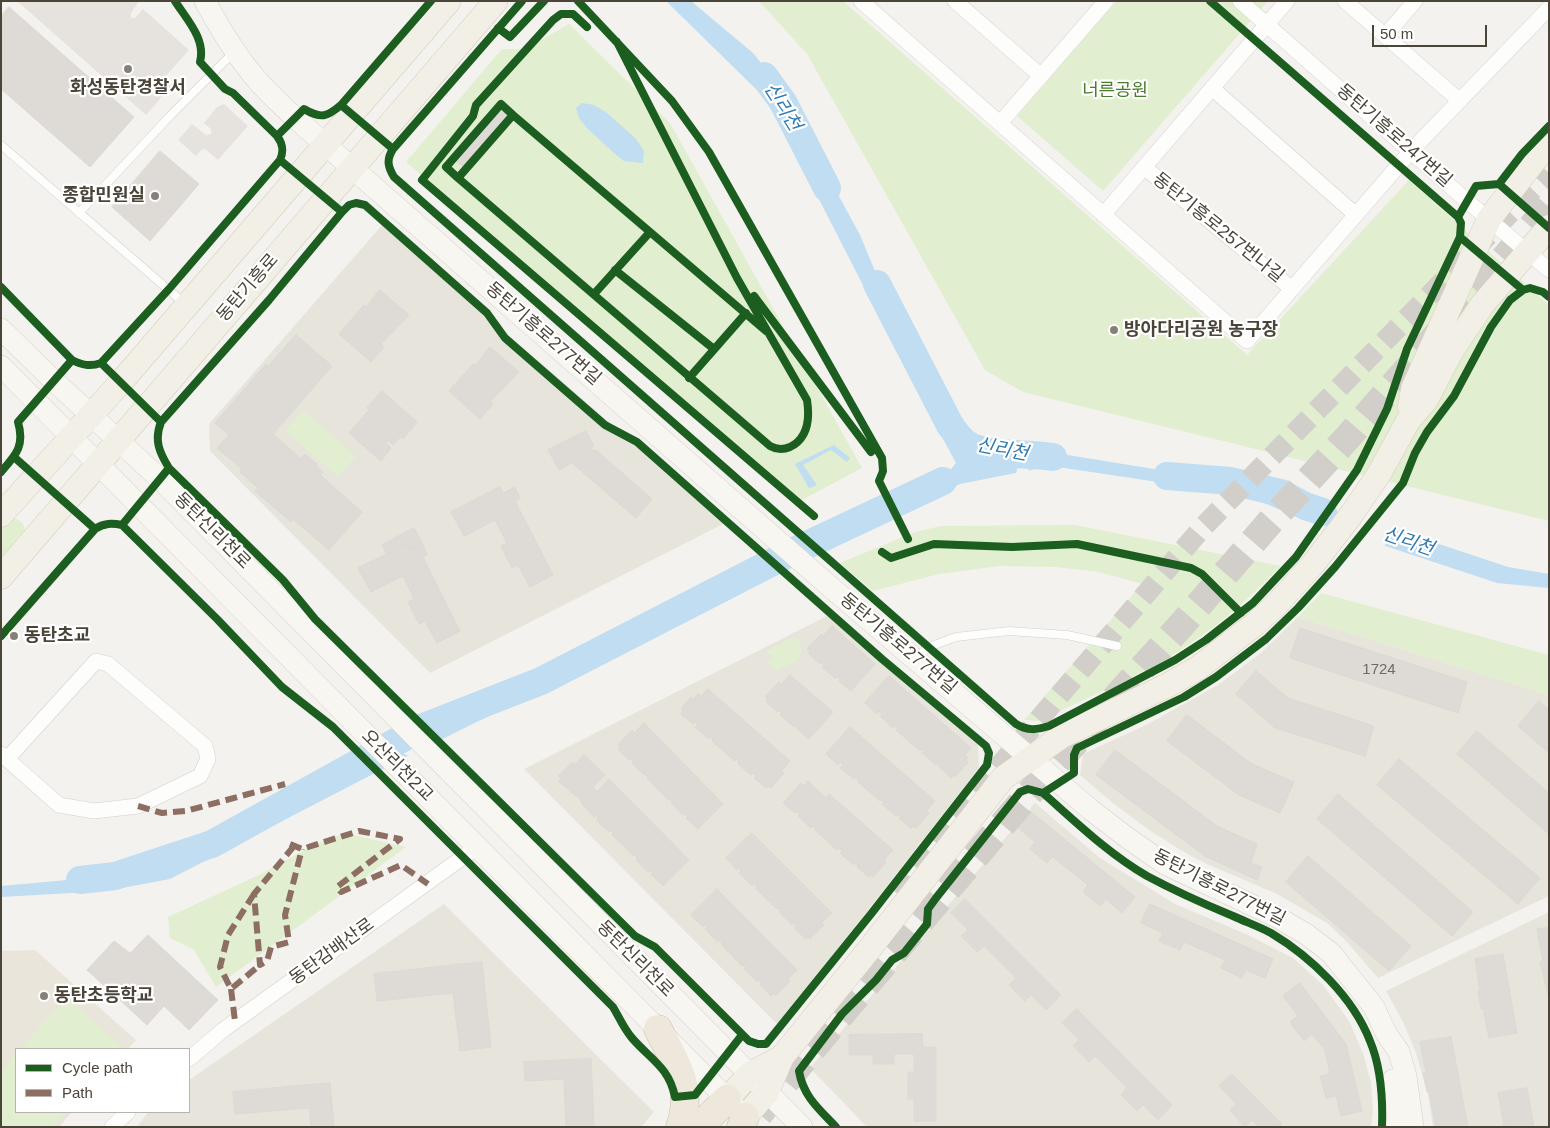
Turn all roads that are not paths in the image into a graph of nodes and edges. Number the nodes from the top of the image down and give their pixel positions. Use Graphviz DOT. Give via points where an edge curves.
graph roads {
  1 [pos="205,1"];
  2 [pos="449,1"];
  3 [pos="496,1"];
  4 [pos="861,1"];
  5 [pos="955,1"];
  6 [pos="1106,1"];
  7 [pos="1240,1"];
  8 [pos="1287,1"];
  9 [pos="1345,1"];
  10 [pos="1415,1"];
  11 [pos="1549,8"];
  12 [pos="1267,25"];
  13 [pos="1385,36"];
  14 [pos="235,51"];
  15 [pos="1041,76"];
  16 [pos="1212,88"];
  17 [pos="1460,101"];
  18 [pos="1000,124"];
  19 [pos="1549,142"];
  20 [pos="325,144"];
  21 [pos="1,145"];
  22 [pos="1411,151"];
  23 [pos="352,167"];
  24 [pos="1144,167"];
  25 [pos="80,213"];
  26 [pos="1103,215"];
  27 [pos="1356,215"];
  28 [pos="1489,220"];
  29 [pos="1549,227"];
  30 [pos="1527,252"];
  31 [pos="1549,270"];
  32 [pos="1292,289"];
  33 [pos="187,305"];
  34 [pos="1,329"];
  35 [pos="1,366"];
  36 [pos="91,415"];
  37 [pos="1408,421"];
  38 [pos="71,437"];
  39 [pos="118,440"];
  40 [pos="97,464"];
  41 [pos="1,515"];
  42 [pos="1,577"];
  43 [pos="1117,646"];
  44 [pos="915,658"];
  45 [pos="375,696"];
  46 [pos="348,717"];
  47 [pos="4,757"];
  48 [pos="1031,758"];
  49 [pos="469,791"];
  50 [pos="446,816"];
  51 [pos="477,847"];
  52 [pos="658,1029"];
  53 [pos="1386,1033"];
  54 [pos="782,1057"];
  55 [pos="190,1058"];
  56 [pos="750,1074"];
  57 [pos="767,1092"];
  58 [pos="127,1113"];
  59 [pos="742,1118"];
  60 [pos="112,1127"];
  61 [pos="680,1127"];
  62 [pos="699,1127"];
  63 [pos="802,1127"];
  64 [pos="1395,1127"];
  65 [pos="1413,1127"];
  1 -- 14 [label="street, 동탄기흥로277번길"];
  2 -- 20 [label="main road, 동탄기흥로"];
  3 -- 23 [label="main road, 동탄기흥로"];
  4 -- 18 [label="street"];
  5 -- 15 [label="street"];
  6 -- 15 [label="street"];
  7 -- 12 [label="street, 동탄기흥로247번길"];
  8 -- 12 [label="street, 동탄기흥로257번나길"];
  9 -- 13 [label="street"];
  10 -- 13 [label="street"];
  11 -- 17 [label="street"];
  12 -- 16 [label="street, 동탄기흥로257번나길"];
  12 -- 22 [label="street, 동탄기흥로247번길"];
  13 -- 17 [label="street"];
  14 -- 20 [label="street, 동탄기흥로277번길" via="266,90"];
  14 -- 25 [label="lane"];
  15 -- 18 [label="street"];
  16 -- 24 [label="street, 동탄기흥로257번나길"];
  16 -- 27 [label="street"];
  17 -- 22 [label="street"];
  18 -- 26 [label="street"];
  19 -- 28 [label="main road"];
  20 -- 23 [label="street, 동탄기흥로277번길"];
  20 -- 33 [label="main road, 동탄기흥로"];
  21 -- 25 [label="lane"];
  22 -- 27 [label="street"];
  22 -- 28 [label="street, 동탄기흥로247번길"];
  23 -- 39 [label="main road, 동탄기흥로"];
  23 -- 44 [label="street, 동탄기흥로277번길"];
  24 -- 26 [label="street, 동탄기흥로257번나길"];
  24 -- 32 [label="street, 동탄기흥로257번나길"];
  25 -- 33 [label="lane"];
  26 -- 32 [label="street" via="1247,341"];
  27 -- 32 [label="street"];
  28 -- 30 [label="street, 동탄기흥로247번길"];
  28 -- 37 [label="main road" via="1413,389"];
  29 -- 30 [label="main road"];
  30 -- 31 [label="street, 동탄기흥로247번길"];
  30 -- 37 [label="main road" via="1482,305 1452,350 1426,400"];
  33 -- 36 [label="main road, 동탄기흥로"];
  34 -- 36 [label="street, 동탄신리천로"];
  35 -- 38 [label="street, 동탄신리천로"];
  36 -- 38 [label="main road, 동탄기흥로"];
  36 -- 39 [label="street, 동탄신리천로"];
  37 -- 48 [label="main road" via="1379,474 1351,515 1314,563 1255,624 1198,668 1062,736"];
  38 -- 40 [label="street, 동탄신리천로"];
  38 -- 41 [label="main road, 동탄기흥로"];
  39 -- 40 [label="main road, 동탄기흥로"];
  39 -- 45 [label="street, 동탄신리천로"];
  40 -- 42 [label="main road, 동탄기흥로"];
  40 -- 46 [label="street, 동탄신리천로"];
  43 -- 44 [label="lane" via="1067,634 1009,631 956,637 929,647"];
  44 -- 48 [label="street, 동탄기흥로277번길"];
  45 -- 49 [label="street, 오산리천2교"];
  46 -- 50 [label="street, 오산리천2교"];
  47 -- 47 [label="street" via="59,805 94,811 138,806 200,776 208,759 205,746 108,664 96,661"];
  48 -- 53 [label="street, 동탄기흥로277번길" via="1122,834 1166,864 1277,917 1331,953 1374,1007"];
  48 -- 54 [label="main road" via="1003,778"];
  49 -- 56 [label="street, 동탄신리천로"];
  50 -- 51 [label="street, 동탄신리천로"];
  51 -- 52 [label="street, 동탄신리천로"];
  51 -- 55 [label="street, 동탄감배산로" via="223,1030"];
  52 -- 59 [label="street, 동탄신리천로"];
  52 -- 61 [label="highway" via="679,1069 685,1092"];
  53 -- 64 [label="street, 동탄기흥로277번길" via="1396,1104"];
  53 -- 65 [label="street, 동탄기흥로277번길" via="1399,1052 1406,1076"];
  54 -- 56 [label="main road"];
  54 -- 57 [label="main road"];
  56 -- 57 [label="street, 동탄신리천로"];
  56 -- 59 [label="main road"];
  57 -- 59 [label="main road"];
  57 -- 63 [label="street, 동탄신리천로"];
  58 -- 60 [label="street"];
  59 -- 62 [label="highway"];
}
